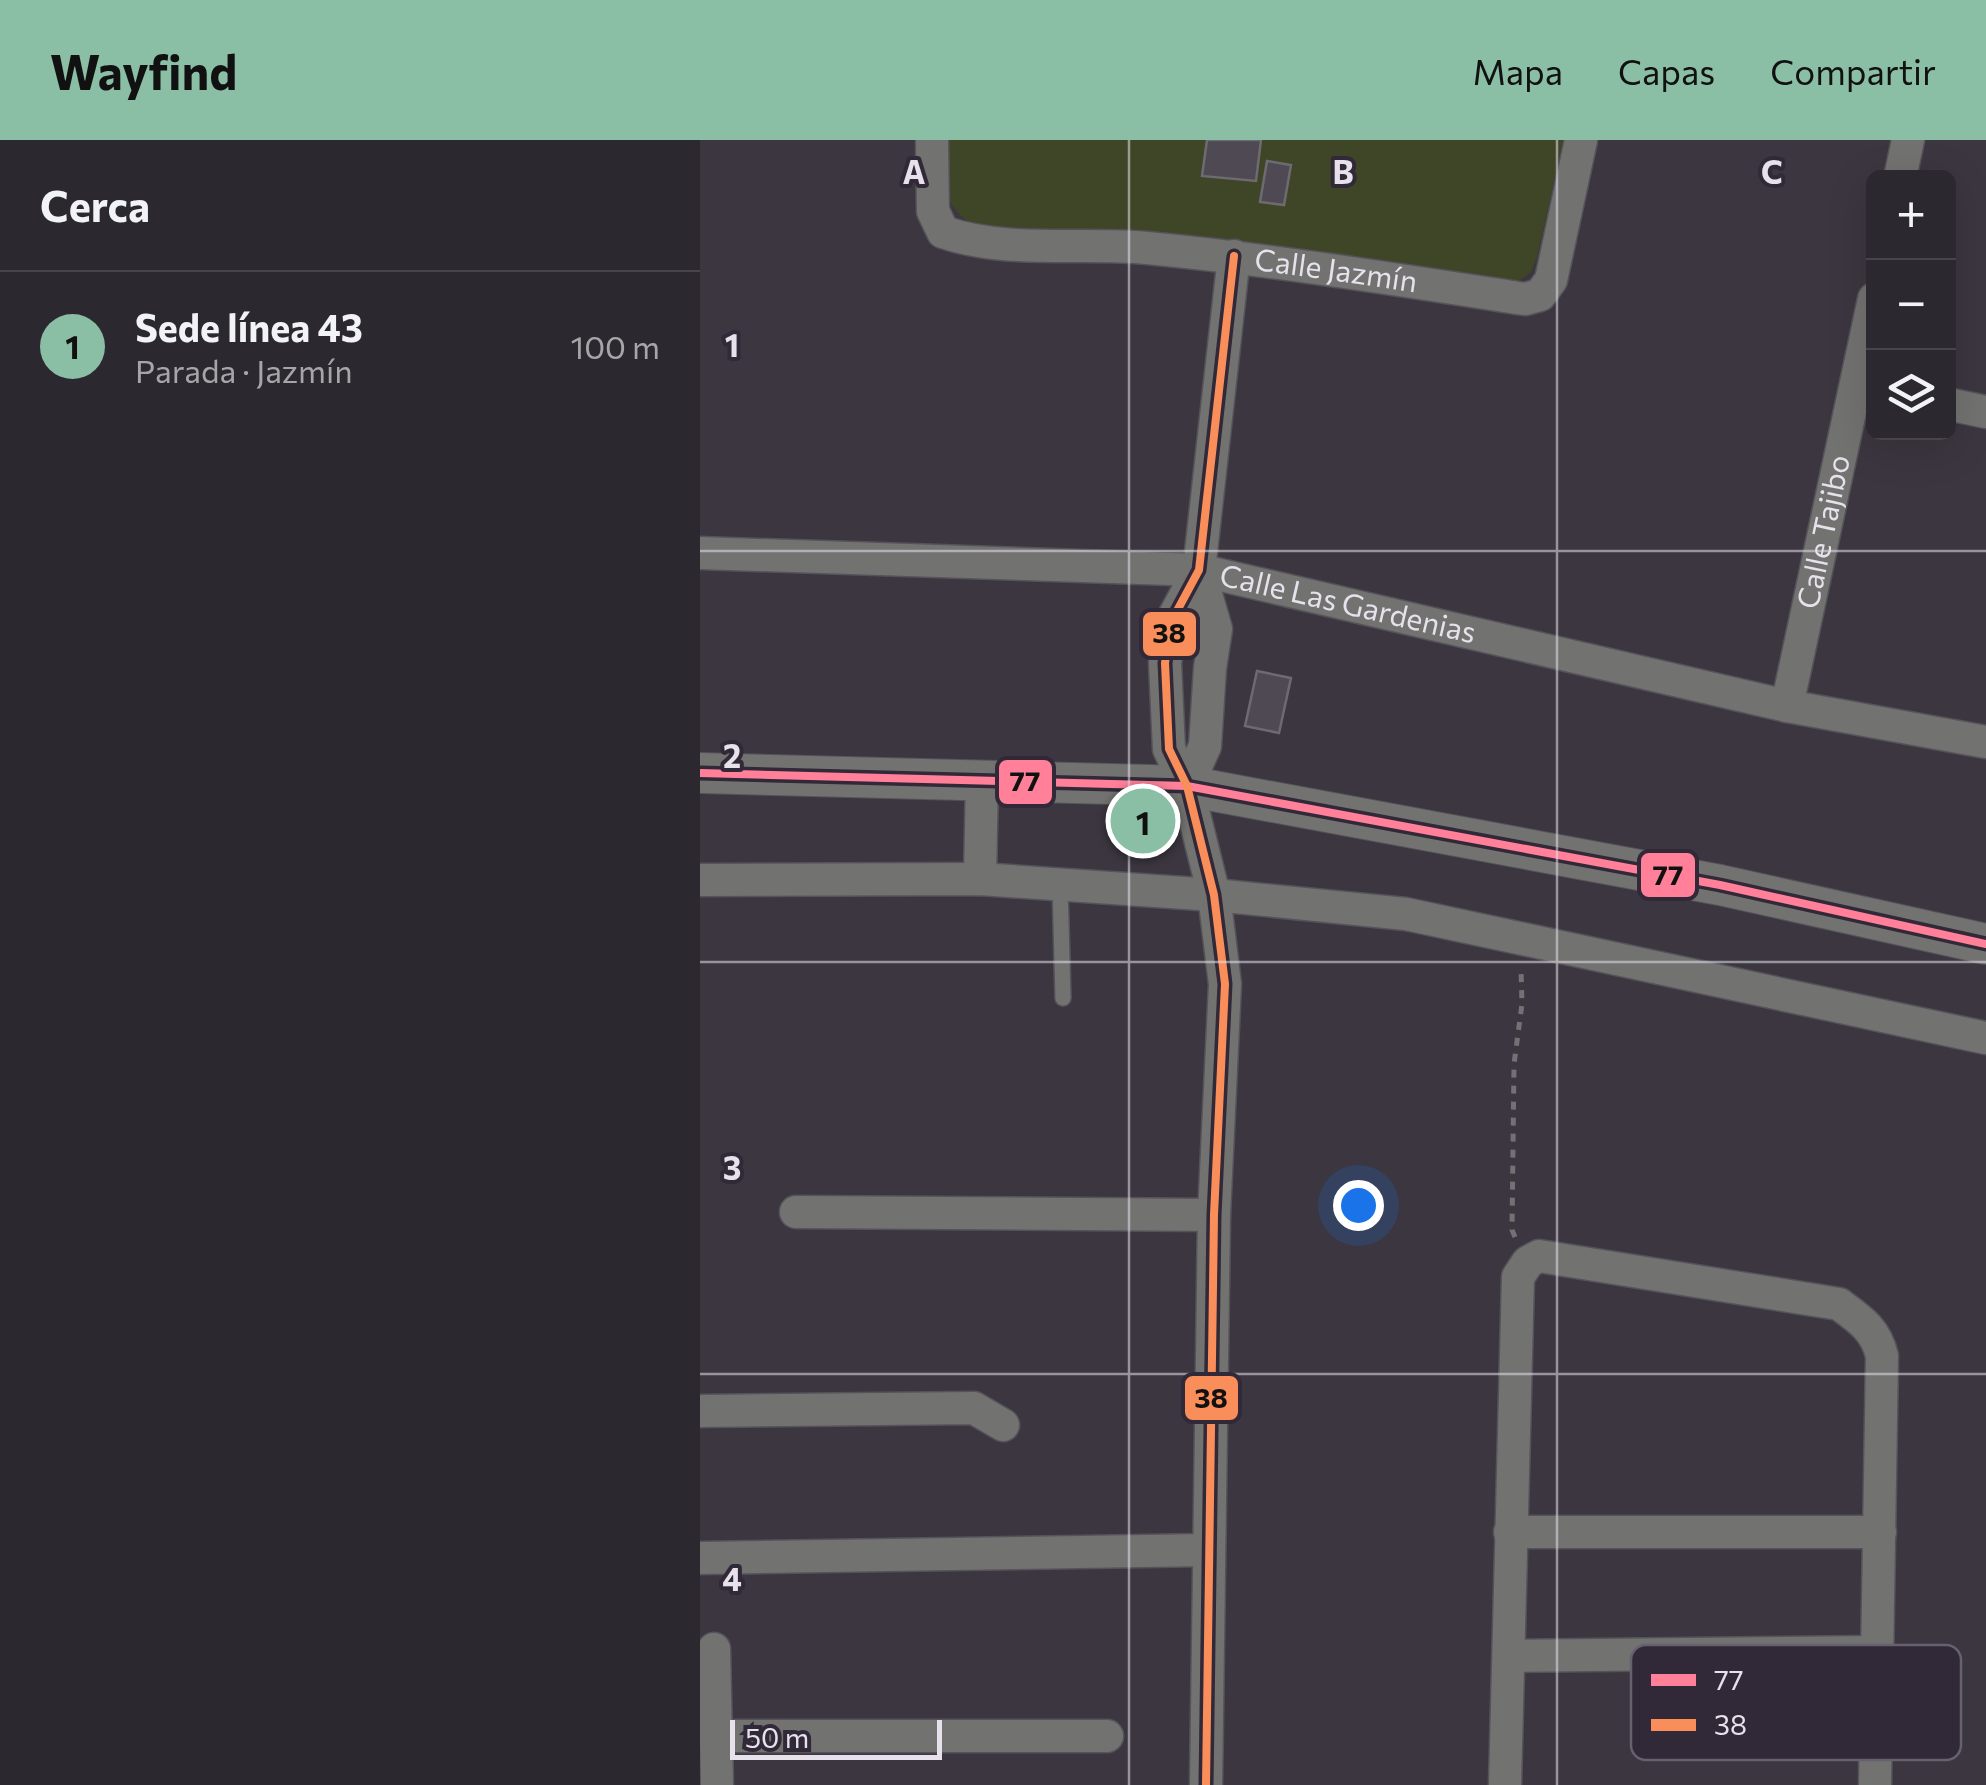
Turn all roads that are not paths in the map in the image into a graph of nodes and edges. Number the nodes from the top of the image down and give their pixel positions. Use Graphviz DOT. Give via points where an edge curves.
graph roads {
  1 [pos="932,140"];
  2 [pos="1580,140"];
  3 [pos="1908,140"];
  4 [pos="1902,170"];
  5 [pos="1234,256"];
  6 [pos="1868,350"];
  7 [pos="1864,386"];
  8 [pos="1956,406"];
  9 [pos="1986,412"];
  10 [pos="700,553"];
  11 [pos="1198,570"];
  12 [pos="1786,706"];
  13 [pos="1986,742"];
  14 [pos="700,773"];
  15 [pos="982,779"];
  16 [pos="1187,786"];
  17 [pos="980,879"];
  18 [pos="700,880"];
  19 [pos="1060,885"];
  20 [pos="1214,895"];
  21 [pos="1986,944"];
  22 [pos="1063,998"];
  23 [pos="1986,1038"];
  24 [pos="796,1212"];
  25 [pos="1214,1215"];
  26 [pos="700,1396"];
  27 [pos="700,1411"];
  28 [pos="1003,1425"];
  29 [pos="1510,1532"];
  30 [pos="1880,1532"];
  31 [pos="1208,1550"];
  32 [pos="700,1558"];
  33 [pos="1878,1645"];
  34 [pos="714,1648"];
  35 [pos="1631,1655"];
  36 [pos="1510,1656"];
  37 [pos="716,1736"];
  38 [pos="1107,1736"];
  39 [pos="1876,1760"];
  40 [pos="716,1785"];
  41 [pos="1206,1785"];
  42 [pos="1505,1785"];
  43 [pos="1875,1785"];
  1 -- 5 [label="street, Calle Jazmín" via="934,210 943,232 971,242"];
  2 -- 5 [label="street, Calle Jazmín" via="1551,280 1540,295 1526,299"];
  3 -- 4 [label="street"];
  5 -- 11 [label="street"];
  6 -- 7 [label="street, Calle Tajibo"];
  7 -- 12 [label="street, Calle Tajibo"];
  8 -- 9 [label="street"];
  10 -- 11 [label="street, Calle Las Gardenias"];
  11 -- 12 [label="street, Calle Las Gardenias"];
  11 -- 16 [label="street" via="1216,629 1205,746"];
  11 -- 16 [label="street" via="1171,622 1164,662 1169,749"];
  12 -- 13 [label="street, Calle Las Gardenias"];
  14 -- 15 [label="street"];
  15 -- 16 [label="street"];
  15 -- 17 [label="street"];
  16 -- 20 [label="street"];
  16 -- 21 [label="street" via="1720,884"];
  17 -- 18 [label="street"];
  17 -- 19 [label="street"];
  19 -- 20 [label="street"];
  19 -- 22 [label="lane"];
  20 -- 23 [label="street" via="1406,914"];
  20 -- 25 [label="street" via="1226,984"];
  24 -- 25 [label="street"];
  25 -- 31 [label="street"];
  26 -- 27 [label="street"];
  27 -- 28 [label="street" via="974,1408"];
  29 -- 30 [label="street"];
  29 -- 30 [label="street" via="1518,1277 1528,1262 1552,1256 1839,1304 1863,1321 1877,1336 1882,1356"];
  29 -- 36 [label="street"];
  30 -- 33 [label="street"];
  31 -- 32 [label="street"];
  31 -- 41 [label="street"];
  34 -- 37 [label="street"];
  35 -- 36 [label="street"];
  36 -- 42 [label="street"];
  37 -- 38 [label="street"];
  37 -- 40 [label="street"];
  39 -- 43 [label="street"];
}
